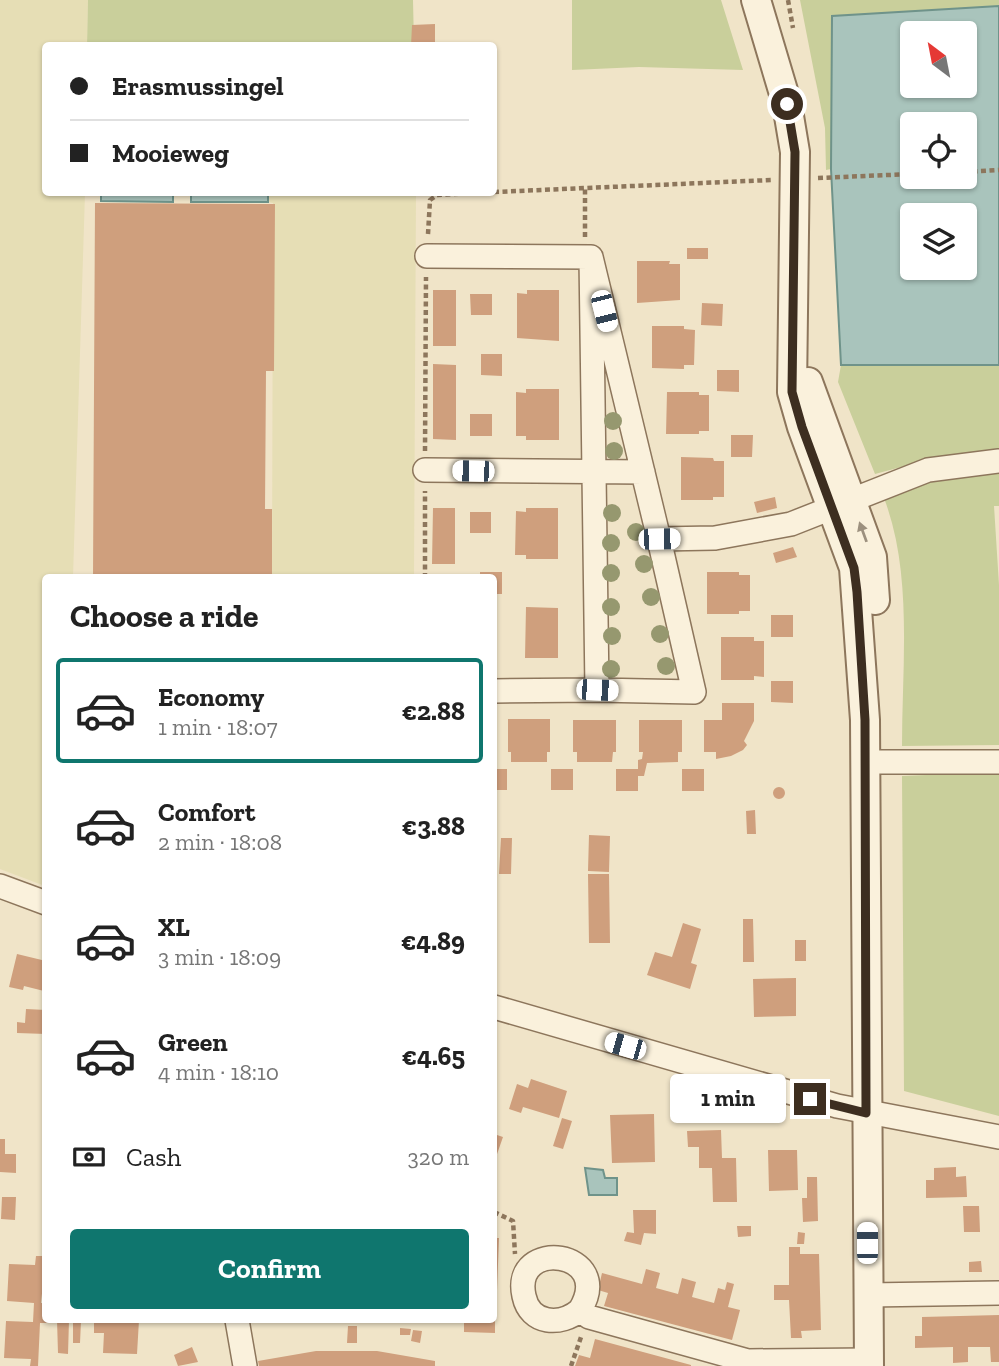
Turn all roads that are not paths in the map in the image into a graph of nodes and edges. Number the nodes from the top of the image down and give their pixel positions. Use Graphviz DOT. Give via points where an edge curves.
graph roads {
  1 [pos="756,0"];
  2 [pos="427,256"];
  3 [pos="588,257"];
  4 [pos="999,461"];
  5 [pos="425,470"];
  6 [pos="643,472"];
  7 [pos="594,473"];
  8 [pos="842,503"];
  9 [pos="659,539"];
  10 [pos="597,690"];
  11 [pos="497,691"];
  12 [pos="865,762"];
  13 [pos="999,762"];
  14 [pos="0,886"];
  15 [pos="42,902"];
  16 [pos="497,1008"];
  17 [pos="866,1113"];
  18 [pos="999,1137"];
  19 [pos="999,1293"];
  20 [pos="868,1295"];
  21 [pos="584,1313"];
  22 [pos="238,1323"];
  23 [pos="869,1363"];
  24 [pos="245,1366"];
  1 -- 8 [label="street" via="787,104 795,152 792,392 802,427"];
  2 -- 3 [label="street"];
  3 -- 6 [label="street"];
  3 -- 7 [label="street"];
  4 -- 8 [label="street" via="928,470"];
  5 -- 7 [label="street"];
  6 -- 7 [label="street"];
  6 -- 9 [label="street"];
  7 -- 10 [label="street"];
  8 -- 9 [label="street" via="791,524 715,538"];
  8 -- 12 [label="street" via="854,568"];
  9 -- 10 [label="street" via="694,692"];
  10 -- 11 [label="street"];
  12 -- 13 [label="street"];
  12 -- 17 [label="street"];
  14 -- 15 [label="street"];
  16 -- 17 [label="street"];
  17 -- 18 [label="street"];
  17 -- 20 [label="street"];
  19 -- 20 [label="street"];
  20 -- 23 [label="street"];
  21 -- 21 [label="street" via="586,1280 575,1263 545,1258 528,1270 525,1301 539,1318 561,1321"];
  21 -- 23 [label="street" via="748,1361"];
  22 -- 24 [label="street"];
}
